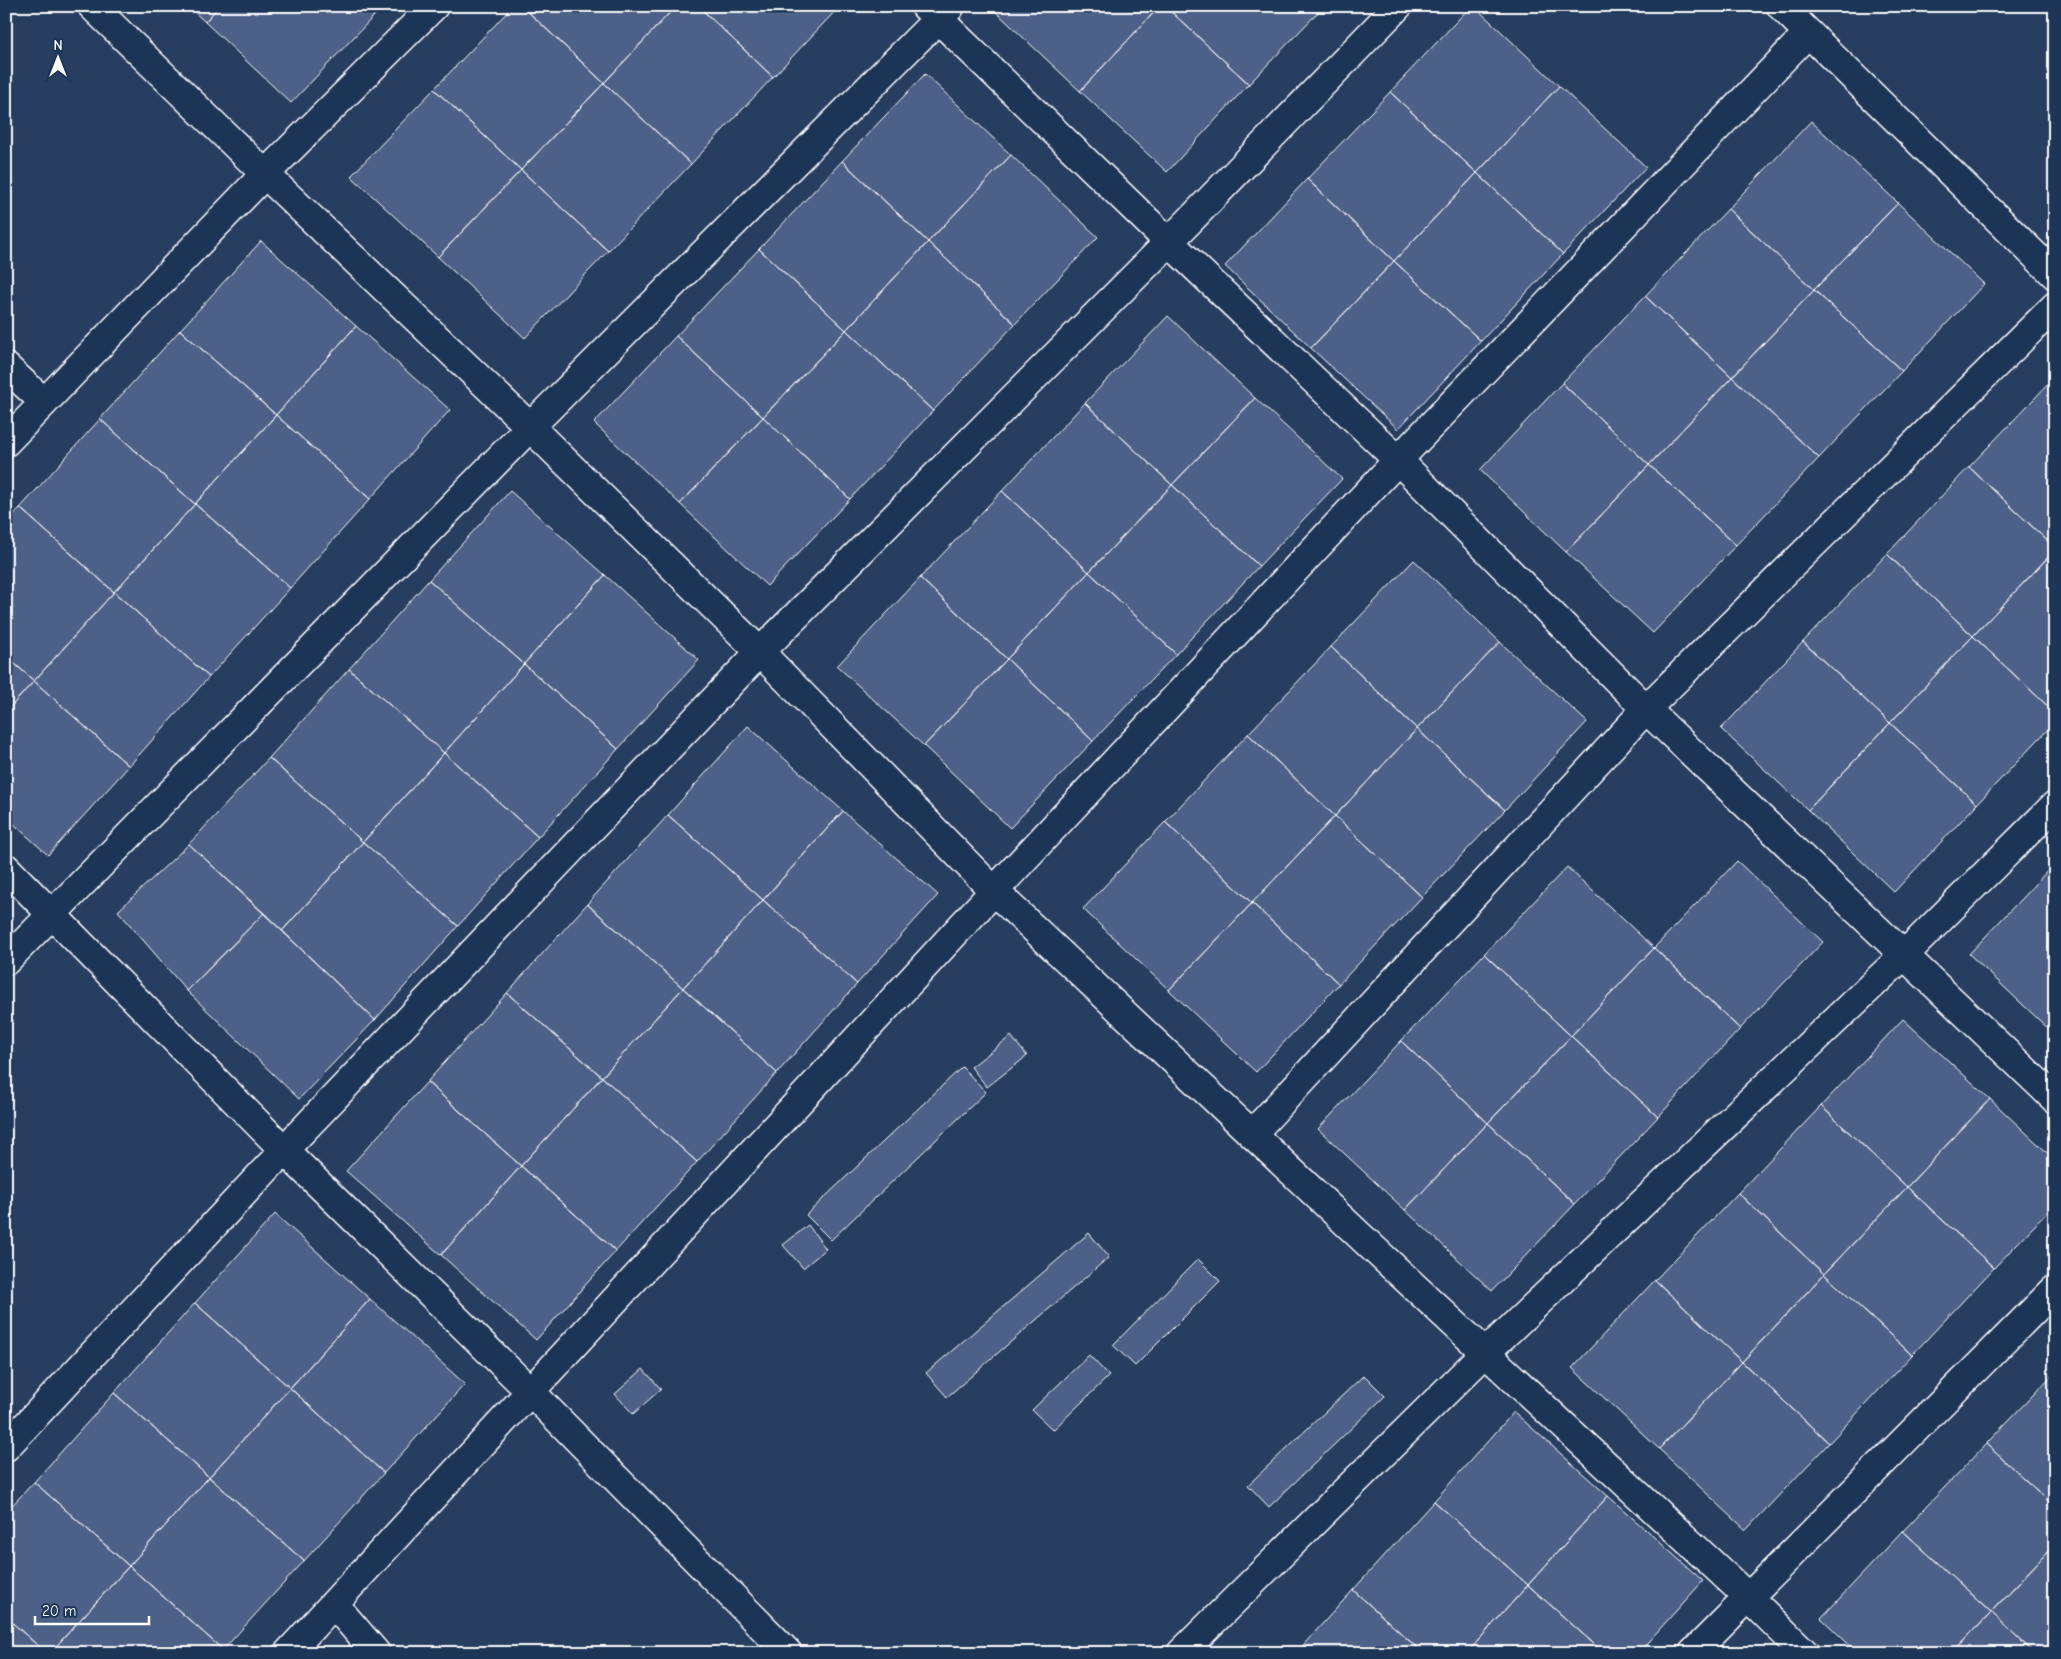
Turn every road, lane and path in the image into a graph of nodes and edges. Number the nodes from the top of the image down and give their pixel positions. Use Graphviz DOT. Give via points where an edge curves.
graph roads {
  1 [pos="92,6"];
  2 [pos="434,6"];
  3 [pos="1398,6"];
  4 [pos="1781,6"];
  5 [pos="938,11"];
  6 [pos="1808,33"];
  7 [pos="265,174"];
  8 [pos="1168,242"];
  9 [pos="2055,275"];
  10 [pos="2055,306"];
  11 [pos="6,368"];
  12 [pos="44,402"];
  13 [pos="530,427"];
  14 [pos="6,442"];
  15 [pos="1398,460"];
  16 [pos="760,652"];
  17 [pos="1646,709"];
  18 [pos="2055,806"];
  19 [pos="6,868"];
  20 [pos="994,891"];
  21 [pos="52,913"];
  22 [pos="1905,954"];
  23 [pos="6,961"];
  24 [pos="2055,1099"];
  25 [pos="1252,1134"];
  26 [pos="284,1150"];
  27 [pos="2055,1289"];
  28 [pos="1485,1353"];
  29 [pos="531,1392"];
  30 [pos="6,1447"];
  31 [pos="1748,1596"];
  32 [pos="334,1604"];
  33 [pos="288,1653"];
  34 [pos="376,1653"];
  35 [pos="788,1653"];
  36 [pos="1181,1653"];
  37 [pos="1693,1653"];
  38 [pos="1805,1653"];
  1 -- 7 [label="street"];
  2 -- 7 [label="street"];
  3 -- 8 [label="street"];
  4 -- 6 [label="street"];
  5 -- 8 [label="street"];
  5 -- 13 [label="street"];
  6 -- 9 [label="street"];
  6 -- 15 [label="street"];
  7 -- 12 [label="street"];
  7 -- 13 [label="street"];
  8 -- 15 [label="street"];
  8 -- 16 [label="street"];
  10 -- 17 [label="street"];
  11 -- 12 [label="street"];
  12 -- 14 [label="street"];
  13 -- 16 [label="street"];
  13 -- 21 [label="street"];
  15 -- 17 [label="street"];
  15 -- 20 [label="street"];
  16 -- 20 [label="street"];
  16 -- 26 [label="street"];
  17 -- 22 [label="street"];
  17 -- 25 [label="street"];
  18 -- 22 [label="street"];
  19 -- 21 [label="street"];
  20 -- 25 [label="street"];
  20 -- 29 [label="street"];
  21 -- 23 [label="street"];
  21 -- 26 [label="street"];
  22 -- 24 [label="street"];
  22 -- 28 [label="street"];
  25 -- 28 [label="street"];
  26 -- 29 [label="street"];
  26 -- 30 [label="street"];
  27 -- 31 [label="street"];
  28 -- 31 [label="street"];
  28 -- 36 [label="street"];
  29 -- 32 [label="street"];
  29 -- 35 [label="street"];
  31 -- 37 [label="street"];
  31 -- 38 [label="street"];
  32 -- 33 [label="street"];
  32 -- 34 [label="street"];
}
